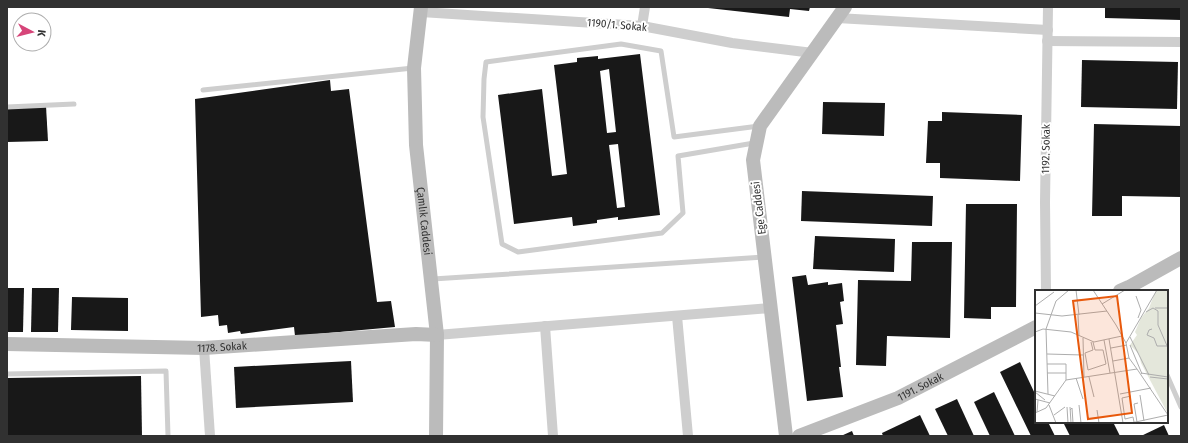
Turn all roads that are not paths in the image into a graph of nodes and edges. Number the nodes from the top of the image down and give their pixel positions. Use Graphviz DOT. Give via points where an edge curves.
graph roads {
  1 [pos="645,7"];
  2 [pos="1048,7"];
  3 [pos="421,10"];
  4 [pos="841,13"];
  5 [pos="642,26"];
  6 [pos="1048,30"];
  7 [pos="1047,41"];
  8 [pos="1181,42"];
  9 [pos="813,53"];
  10 [pos="414,68"];
  11 [pos="203,90"];
  12 [pos="74,104"];
  13 [pos="7,107"];
  14 [pos="760,126"];
  15 [pos="757,143"];
  16 [pos="765,257"];
  17 [pos="1181,258"];
  18 [pos="431,279"];
  19 [pos="1046,290"];
  20 [pos="1126,290"];
  21 [pos="771,308"];
  22 [pos="677,316"];
  23 [pos="545,326"];
  24 [pos="1035,328"];
  25 [pos="437,335"];
  26 [pos="7,344"];
  27 [pos="204,348"];
  28 [pos="7,374"];
  29 [pos="1168,377"];
  30 [pos="1181,407"];
  31 [pos="168,436"];
  32 [pos="210,436"];
  33 [pos="436,436"];
  34 [pos="553,436"];
  35 [pos="688,436"];
  36 [pos="786,436"];
  37 [pos="799,436"];
  1 -- 5 [label="street"];
  2 -- 6 [label="street, 1192. Sokak"];
  3 -- 5 [label="street, 1190/1. Sokak"];
  3 -- 10 [label="street, Çamlık Caddesi"];
  4 -- 6 [label="street"];
  4 -- 9 [label="street, Ege Caddesi"];
  5 -- 9 [label="street, 1190/1. Sokak" via="732,43"];
  6 -- 7 [label="street, 1192. Sokak"];
  7 -- 8 [label="street"];
  7 -- 19 [label="street, 1192. Sokak"];
  9 -- 14 [label="street, Ege Caddesi"];
  10 -- 11 [label="lane"];
  10 -- 18 [label="street, Çamlık Caddesi" via="416,145"];
  12 -- 13 [label="lane"];
  14 -- 15 [label="street, Ege Caddesi"];
  14 -- 15 [label="lane" via="674,137 661,51 621,44 486,62 483,117 502,244 518,252 662,233 683,213 678,156"];
  15 -- 16 [label="street, Ege Caddesi" via="753,160"];
  16 -- 18 [label="lane"];
  16 -- 21 [label="street, Ege Caddesi"];
  17 -- 20 [label="street"];
  18 -- 25 [label="street, Çamlık Caddesi"];
  21 -- 22 [label="street"];
  21 -- 36 [label="street, Ege Caddesi"];
  22 -- 23 [label="street"];
  22 -- 35 [label="street"];
  23 -- 25 [label="street"];
  23 -- 34 [label="street"];
  24 -- 37 [label="street, 1191. Sokak" via="898,398"];
  25 -- 27 [label="street, 1178. Sokak" via="416,334"];
  25 -- 33 [label="street, Çamlık Caddesi"];
  26 -- 27 [label="street, 1178. Sokak"];
  27 -- 32 [label="street"];
  28 -- 31 [label="lane" via="166,371"];
  29 -- 30 [label="lane"];
}
